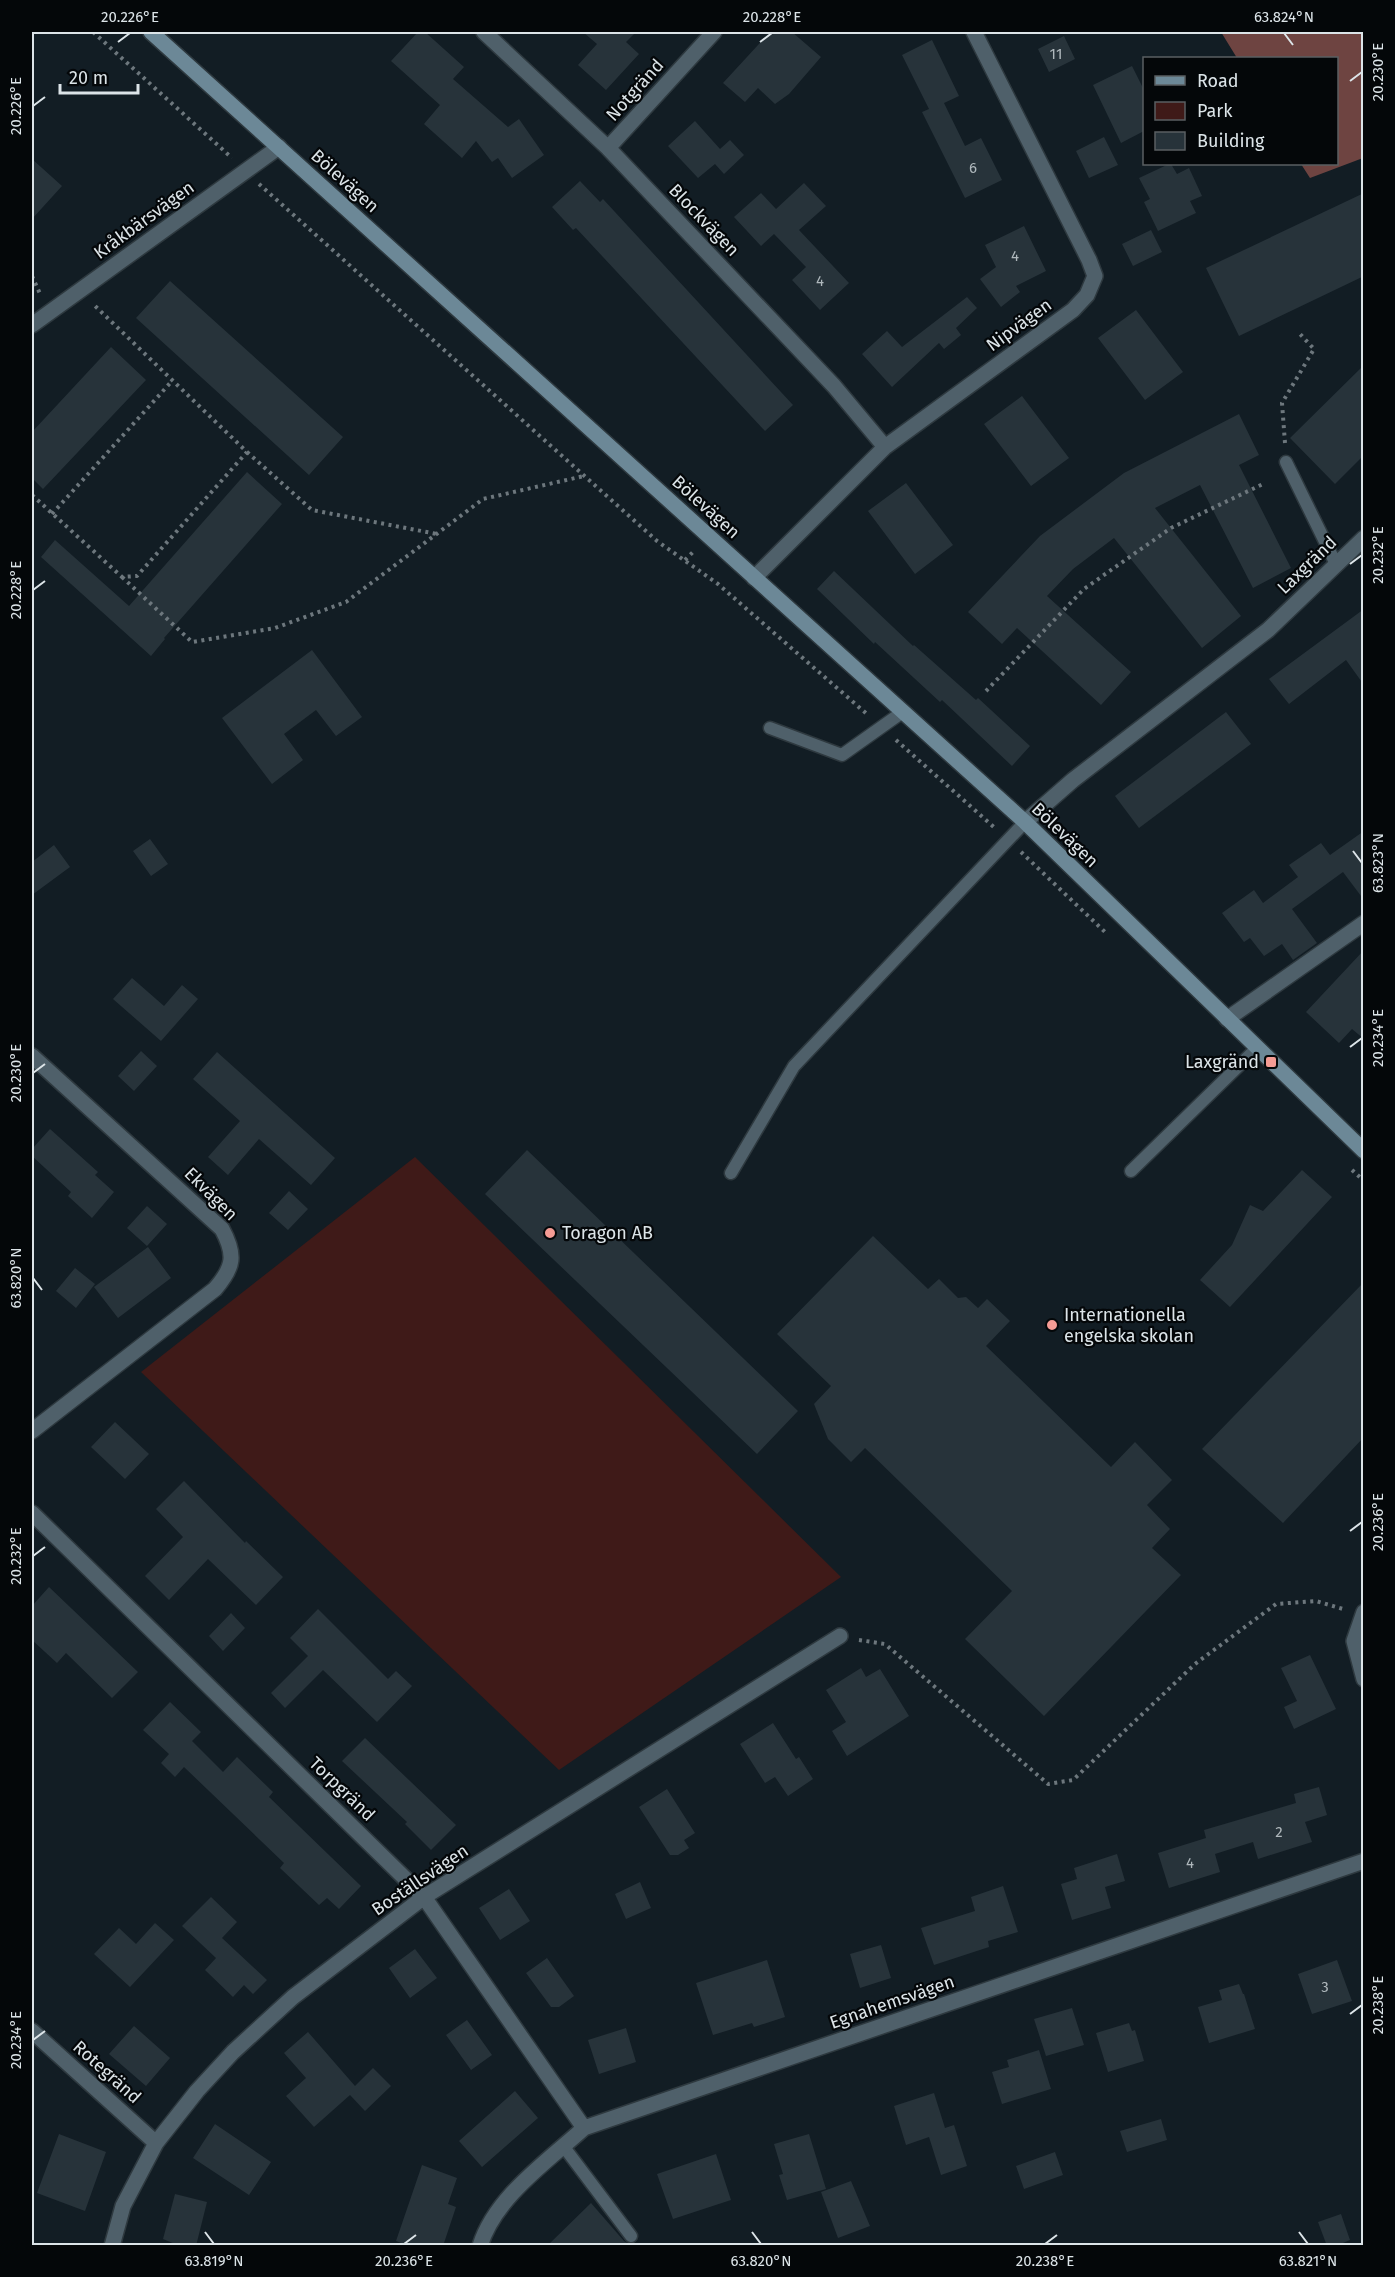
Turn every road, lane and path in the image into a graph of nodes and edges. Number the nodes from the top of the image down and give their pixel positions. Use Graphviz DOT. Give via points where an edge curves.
graph roads {
  1 [pos="93,32"];
  2 [pos="151,32"];
  3 [pos="484,32"];
  4 [pos="714,32"];
  5 [pos="974,32"];
  6 [pos="279,147"];
  7 [pos="609,148"];
  8 [pos="244,170"];
  9 [pos="80,291"];
  10 [pos="32,325"];
  11 [pos="1300,334"];
  12 [pos="172,381"];
  13 [pos="885,447"];
  14 [pos="247,453"];
  15 [pos="1286,462"];
  16 [pos="585,476"];
  17 [pos="1265,483"];
  18 [pos="32,495"];
  19 [pos="52,514"];
  20 [pos="437,534"];
  21 [pos="1364,538"];
  22 [pos="1336,564"];
  23 [pos="122,577"];
  24 [pos="754,578"];
  25 [pos="986,691"];
  26 [pos="904,711"];
  27 [pos="881,727"];
  28 [pos="770,728"];
  29 [pos="1025,822"];
  30 [pos="1008,840"];
  31 [pos="1364,924"];
  32 [pos="1106,933"];
  33 [pos="1227,1019"];
  34 [pos="1257,1048"];
  35 [pos="32,1056"];
  36 [pos="1364,1151"];
  37 [pos="1347,1165"];
  38 [pos="1131,1171"];
  39 [pos="731,1173"];
  40 [pos="1364,1181"];
  41 [pos="32,1431"];
  42 [pos="32,1513"];
  43 [pos="1362,1613"];
  44 [pos="840,1636"];
  45 [pos="1364,1678"];
  46 [pos="1364,1861"];
  47 [pos="424,1897"];
  48 [pos="32,2031"];
  49 [pos="584,2128"];
  50 [pos="156,2143"];
  51 [pos="564,2147"];
  52 [pos="631,2236"];
  53 [pos="112,2246"];
  54 [pos="480,2246"];
  1 -- 8 [label="path"];
  2 -- 6 [label="street, Bölevägen"];
  3 -- 7 [label="street, Blockvägen"];
  4 -- 7 [label="street, Notgränd"];
  5 -- 13 [label="street, Nipvägen" via="1095,276 1087,295 1073,310"];
  6 -- 8 [label="street, Kråkbärsvägen"];
  6 -- 24 [label="street, Bölevägen"];
  7 -- 13 [label="street, Blockvägen" via="834,386"];
  8 -- 9 [label="street, Kråkbärsvägen"];
  8 -- 16 [label="path"];
  9 -- 10 [label="street, Kråkbärsvägen"];
  9 -- 12 [label="path"];
  11 -- 15 [label="path" via="1314,349 1282,402"];
  12 -- 14 [label="path"];
  12 -- 19 [label="path"];
  13 -- 24 [label="street, Nipvägen"];
  14 -- 20 [label="path" via="312,510"];
  14 -- 23 [label="path" via="137,576"];
  15 -- 22 [label="lane"];
  16 -- 20 [label="path" via="483,499"];
  16 -- 27 [label="path" via="657,541 718,584"];
  17 -- 25 [label="path" via="1171,528 1084,589"];
  18 -- 19 [label="path"];
  19 -- 23 [label="path"];
  20 -- 23 [label="path" via="346,602 275,627 192,642"];
  21 -- 22 [label="street, Laxgränd"];
  22 -- 29 [label="street, Laxgränd" via="1268,630 1073,780"];
  24 -- 26 [label="street, Bölevägen"];
  26 -- 27 [label="lane"];
  26 -- 29 [label="street, Bölevägen"];
  27 -- 28 [label="lane" via="842,755"];
  27 -- 30 [label="path"];
  29 -- 30 [label="lane"];
  29 -- 33 [label="street, Bölevägen"];
  30 -- 32 [label="path"];
  30 -- 39 [label="lane" via="794,1066"];
  31 -- 33 [label="street"];
  33 -- 34 [label="street, Bölevägen"];
  34 -- 36 [label="street, Bölevägen"];
  34 -- 38 [label="lane"];
  35 -- 41 [label="street, Ekvägen" via="222,1229 231,1245 232,1264 215,1289"];
  37 -- 40 [label="path"];
  42 -- 47 [label="street, Torpgränd"];
  43 -- 44 [label="path" via="1316,1600 1276,1604 1195,1664 1073,1780 1048,1784 885,1644"];
  43 -- 45 [label="street" via="1353,1641"];
  44 -- 47 [label="street, Boställsvägen"];
  46 -- 49 [label="street, Egnahemsvägen"];
  47 -- 49 [label="street, Torpgränd"];
  47 -- 50 [label="street, Boställsvägen" via="293,1997 233,2052"];
  48 -- 50 [label="street, Rotegränd"];
  49 -- 51 [label="street, Egnahemsvägen"];
  50 -- 53 [label="street, Boställsvägen" via="123,2206"];
  51 -- 52 [label="lane"];
  51 -- 54 [label="street, Egnahemsvägen" via="501,2206"];
}
